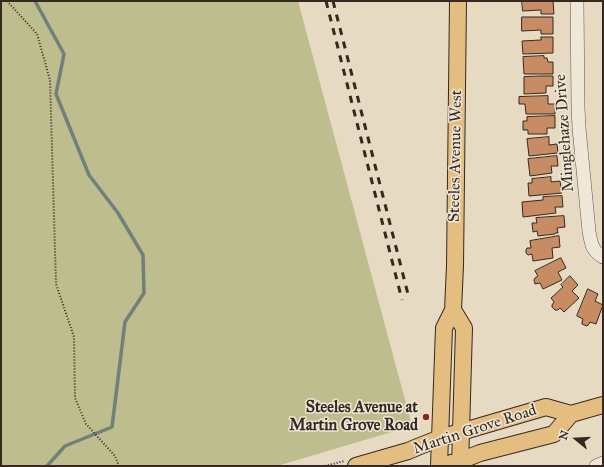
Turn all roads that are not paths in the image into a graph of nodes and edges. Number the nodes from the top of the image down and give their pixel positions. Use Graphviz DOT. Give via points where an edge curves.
graph roads {
  1 [pos="458,1"];
  2 [pos="577,1"];
  3 [pos="603,257"];
  4 [pos="453,310"];
  5 [pos="603,404"];
  6 [pos="571,414"];
  7 [pos="461,432"];
  8 [pos="440,438"];
  9 [pos="460,463"];
  10 [pos="603,464"];
  11 [pos="356,466"];
  12 [pos="439,466"];
  13 [pos="596,466"];
  1 -- 4 [label="main road, Steeles Avenue West"];
  2 -- 3 [label="street, Minglehaze Drive" via="578,107 590,243 594,251"];
  4 -- 7 [label="main road" via="464,328"];
  4 -- 8 [label="main road, Steeles Avenue West" via="444,328"];
  5 -- 6 [label="main road"];
  6 -- 7 [label="main road, Martin Grove Road" via="546,407"];
  6 -- 9 [label="main road, Martin Grove Road" via="554,434 480,453"];
  7 -- 8 [label="main road, Martin Grove Road"];
  7 -- 9 [label="main road"];
  8 -- 11 [label="main road, Martin Grove Road" via="408,452"];
  8 -- 12 [label="main road, Steeles Avenue West"];
  9 -- 12 [label="main road, Martin Grove Road"];
  10 -- 13 [label="street"];
}
